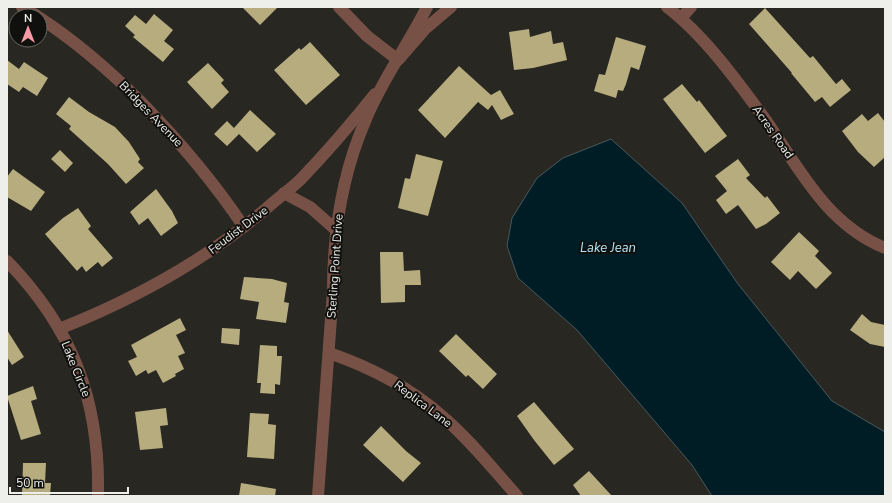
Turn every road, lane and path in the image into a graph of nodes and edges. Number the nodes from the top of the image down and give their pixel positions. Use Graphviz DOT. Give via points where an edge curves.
graph roads {
  1 [pos="339,7"];
  2 [pos="427,7"];
  3 [pos="451,7"];
  4 [pos="667,7"];
  5 [pos="691,7"];
  6 [pos="681,18"];
  7 [pos="48,23"];
  8 [pos="398,60"];
  9 [pos="383,84"];
  10 [pos="284,193"];
  11 [pos="244,227"];
  12 [pos="336,230"];
  13 [pos="885,248"];
  14 [pos="7,261"];
  15 [pos="59,328"];
  16 [pos="329,353"];
  17 [pos="98,496"];
  18 [pos="318,496"];
  19 [pos="517,496"];
  1 -- 8 [label="street" via="367,36"];
  2 -- 8 [label="street, Sterling Point Drive"];
  3 -- 8 [label="street" via="425,29"];
  4 -- 6 [label="street, Acres Road"];
  5 -- 6 [label="street"];
  6 -- 13 [label="street, Acres Road" via="727,70 812,189 831,211 853,230"];
  7 -- 11 [label="street, Bridges Avenue" via="93,57 172,133 198,163"];
  8 -- 9 [label="street, Sterling Point Drive"];
  9 -- 10 [label="street, Feudist Drive" via="343,134 300,180"];
  9 -- 12 [label="street, Sterling Point Drive" via="352,154"];
  10 -- 11 [label="street, Feudist Drive"];
  10 -- 12 [label="street" via="310,207"];
  11 -- 15 [label="street, Feudist Drive" via="169,277 124,301"];
  12 -- 16 [label="street, Sterling Point Drive"];
  14 -- 15 [label="street, Lake Circle" via="40,299"];
  15 -- 17 [label="street, Lake Circle" via="82,378 90,405 98,460"];
  16 -- 18 [label="street, Sterling Point Drive"];
  16 -- 19 [label="street, Replica Lane" via="385,377 415,395 467,440"];
}
